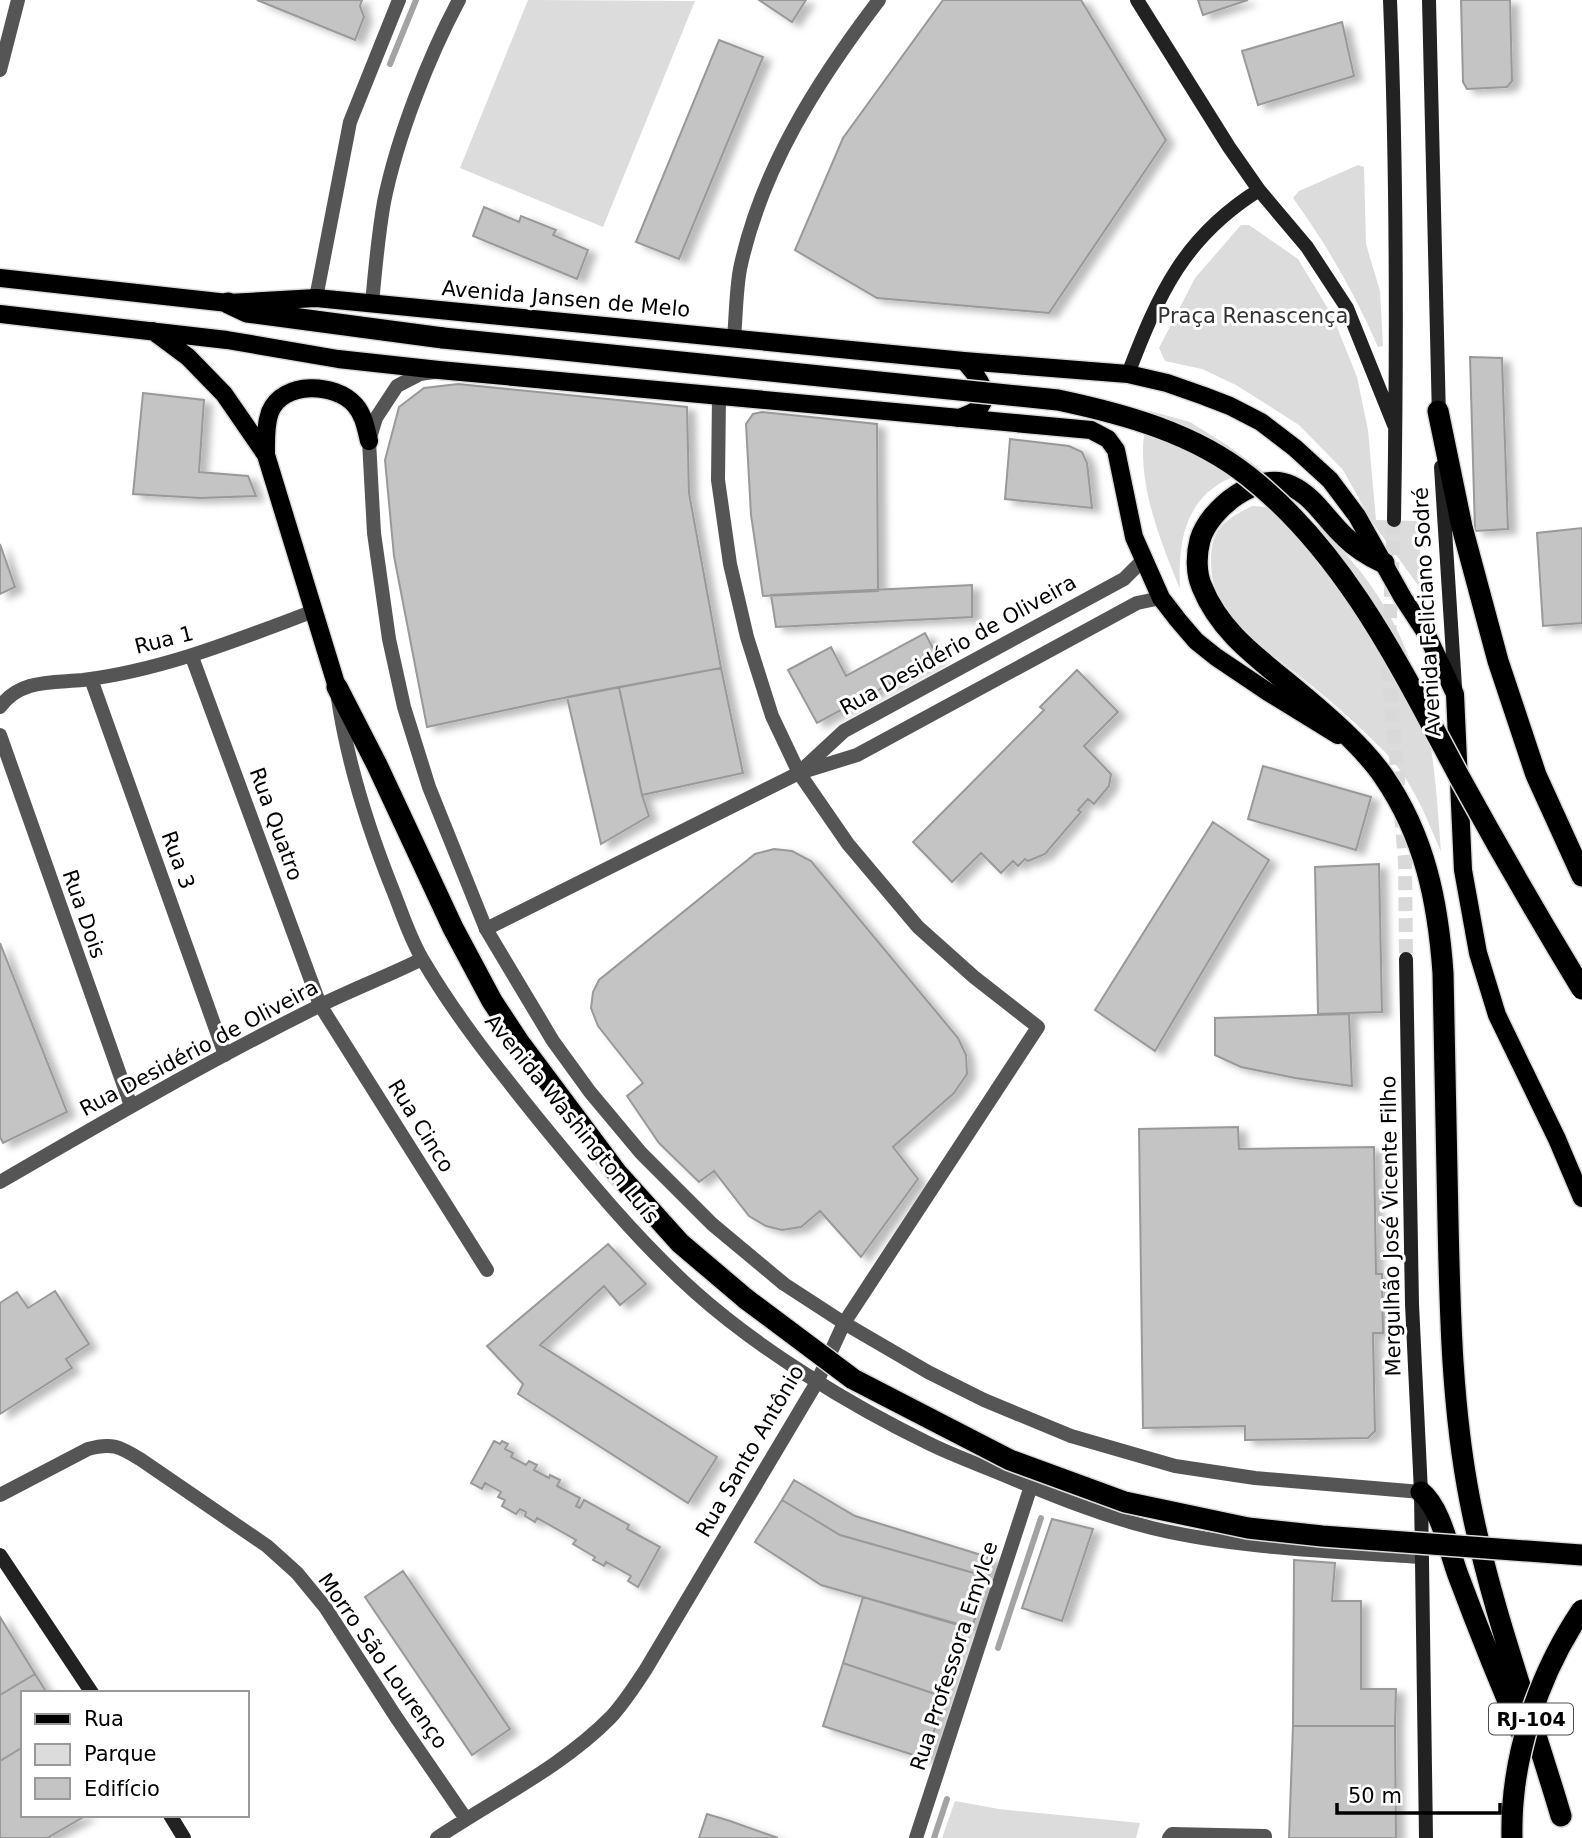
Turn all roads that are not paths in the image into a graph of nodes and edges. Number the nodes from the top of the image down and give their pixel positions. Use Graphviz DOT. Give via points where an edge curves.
graph roads {
  1 [pos="18,0"];
  2 [pos="399,0"];
  3 [pos="459,0"];
  4 [pos="879,0"];
  5 [pos="1137,0"];
  6 [pos="1390,0"];
  7 [pos="1429,0"];
  8 [pos="0,70"];
  9 [pos="1259,190"];
  10 [pos="0,278"];
  11 [pos="316,298"];
  12 [pos="228,303"];
  13 [pos="372,304"];
  14 [pos="0,314"];
  15 [pos="153,331"];
  16 [pos="734,338"];
  17 [pos="964,362"];
  18 [pos="439,370"];
  19 [pos="1128,374"];
  20 [pos="719,396"];
  21 [pos="1438,411"];
  22 [pos="958,418"];
  23 [pos="1396,431"];
  24 [pos="369,441"];
  25 [pos="266,456"];
  26 [pos="1394,520"];
  27 [pos="1143,560"];
  28 [pos="1384,564"];
  29 [pos="1161,598"];
  30 [pos="314,611"];
  31 [pos="192,657"];
  32 [pos="91,678"];
  33 [pos="337,687"];
  34 [pos="1455,694"];
  35 [pos="0,707"];
  36 [pos="0,735"];
  37 [pos="1355,745"];
  38 [pos="799,773"];
  39 [pos="1582,876"];
  40 [pos="486,929"];
  41 [pos="422,959"];
  42 [pos="1406,959"];
  43 [pos="1582,989"];
  44 [pos="320,1005"];
  45 [pos="225,1055"];
  46 [pos="131,1106"];
  47 [pos="1557,1139"];
  48 [pos="1582,1178"];
  49 [pos="0,1182"];
  50 [pos="1582,1198"];
  51 [pos="486,1270"];
  52 [pos="844,1324"];
  53 [pos="817,1382"];
  54 [pos="1031,1486"];
  55 [pos="1421,1492"];
  56 [pos="0,1495"];
  57 [pos="0,1555"];
  58 [pos="1582,1555"];
  59 [pos="1421,1557"];
  60 [pos="1582,1610"];
  61 [pos="91,1691"];
  62 [pos="171,1817"];
  63 [pos="467,1819"];
  64 [pos="1265,1837"];
  65 [pos="184,1838"];
  66 [pos="437,1838"];
  67 [pos="916,1838"];
  68 [pos="1169,1838"];
  69 [pos="1426,1838"];
  70 [pos="1512,1838"];
  1 -- 8 [label="street"];
  2 -- 11 [label="street" via="350,122"];
  3 -- 13 [label="street" via="407,122 392,174"];
  4 -- 16 [label="street" via="805,107 759,203 740,270"];
  5 -- 9 [label="main road"];
  6 -- 23 [label="main road"];
  7 -- 21 [label="main road, Avenida Feliciano Sodré"];
  9 -- 19 [label="main road" via="1206,230 1177,267 1158,299"];
  9 -- 23 [label="main road" via="1307,247 1348,308"];
  10 -- 12 [label="main road, Avenida Jansen de Melo"];
  11 -- 12 [label="main road, Avenida Jansen de Melo"];
  11 -- 13 [label="main road, Avenida Jansen de Melo"];
  12 -- 43 [label="highway, bridge" via="247,312 443,338 1058,400 1160,427 1207,449 1247,474 1291,512 1326,553 1392,657"];
  13 -- 16 [label="main road, Avenida Jansen de Melo"];
  14 -- 15 [label="main road"];
  15 -- 18 [label="main road"];
  15 -- 25 [label="main road, Avenida Washington Luís" via="225,394"];
  16 -- 17 [label="main road, Avenida Jansen de Melo"];
  17 -- 19 [label="main road, Avenida Jansen de Melo"];
  17 -- 22 [label="main road" via="984,385 985,396 977,411"];
  18 -- 20 [label="main road"];
  18 -- 24 [label="street, Avenida Washington Luís" via="397,386 376,418"];
  19 -- 28 [label="main road, Avenida Jansen de Melo" via="1230,405 1261,422 1330,480"];
  20 -- 22 [label="main road"];
  20 -- 38 [label="street" via="718,480 730,564 772,716"];
  21 -- 34 [label="main road, Avenida Feliciano Sodré"];
  21 -- 39 [label="highway" via="1462,527 1498,662 1536,775"];
  22 -- 27 [label="main road" via="1102,434 1118,457"];
  23 -- 26 [label="main road"];
  24 -- 25 [label="main road" via="362,415 342,393 324,388 295,391 271,409"];
  24 -- 40 [label="street, Avenida Washington Luís" via="374,533 388,639 404,707 429,787"];
  25 -- 30 [label="main road, Avenida Washington Luís"];
  27 -- 29 [label="main road"];
  27 -- 38 [label="street, Rua Desidério de Oliveira" via="1124,579 844,731"];
  28 -- 34 [label="main road, Avenida Jansen de Melo" via="1426,633"];
  28 -- 37 [label="highway" via="1349,541 1308,496 1272,482 1250,488 1226,504 1210,519 1200,541 1201,586 1217,617 1247,651 1330,718"];
  29 -- 37 [label="main road" via="1196,641 1216,657"];
  29 -- 38 [label="street, Rua Desidério de Oliveira" via="1136,603 857,755"];
  30 -- 31 [label="street, Rua 1"];
  30 -- 33 [label="main road, Avenida Washington Luís"];
  31 -- 32 [label="street, Rua 1"];
  31 -- 44 [label="street, Rua Quatro"];
  32 -- 35 [label="street, Rua 1" via="19,689"];
  32 -- 45 [label="street, Rua 3"];
  33 -- 41 [label="street, Avenida Washington Luís" via="366,816"];
  33 -- 58 [label="highway, bridge" via="453,928 519,1042 617,1173 680,1243 853,1379 1010,1460 1125,1502 1248,1528"];
  34 -- 47 [label="main road, Avenida Feliciano Sodré" via="1463,870 1478,953 1497,1015"];
  36 -- 46 [label="street, Rua Dois"];
  37 -- 55 [label="highway" via="1384,776 1415,836 1430,875 1440,925 1449,1276 1460,1435 1469,1499 1495,1606 1560,1816 1518,1726 1432,1506"];
  38 -- 40 [label="street, Rua Desidério de Oliveira"];
  38 -- 52 [label="street, Rua Santo Antônio" via="848,844 918,927 1038,1027"];
  40 -- 52 [label="street, Avenida Washington Luís" via="553,1041 641,1153 712,1224 784,1284"];
  41 -- 44 [label="street, Rua Desidério de Oliveira"];
  41 -- 53 [label="street, Avenida Washington Luís" via="518,1093 643,1242 697,1294"];
  42 -- 55 [label="main road, Mergulhão José Vicente Filho" via="1412,1304"];
  44 -- 45 [label="street, Rua Desidério de Oliveira"];
  44 -- 51 [label="street, Rua Cinco"];
  45 -- 46 [label="street, Rua Desidério de Oliveira"];
  46 -- 49 [label="street, Rua Desidério de Oliveira"];
  47 -- 48 [label="main road"];
  47 -- 50 [label="main road, Avenida Feliciano Sodré"];
  52 -- 53 [label="street, Rua Santo Antônio"];
  52 -- 55 [label="street, Avenida Washington Luís" via="984,1400 1102,1447 1175,1466 1255,1478"];
  53 -- 54 [label="street, Avenida Washington Luís" via="928,1444"];
  53 -- 63 [label="street, Rua Santo Antônio" via="623,1703 563,1757"];
  54 -- 59 [label="street, Avenida Washington Luís" via="1151,1528 1193,1536"];
  54 -- 67 [label="street, Rua Professora Emylce"];
  55 -- 59 [label="main road"];
  56 -- 63 [label="street, Morro São Lourenço" via="104,1444 121,1448 256,1538 296,1573 325,1607"];
  57 -- 61 [label="main road"];
  59 -- 69 [label="main road"];
  60 -- 70 [label="highway, RJ-104, bridge" via="1542,1685 1520,1759"];
  62 -- 65 [label="main road"];
  63 -- 66 [label="street, Rua Santo Antônio"];
  64 -- 68 [label="street" via="1172,1834"];
}
